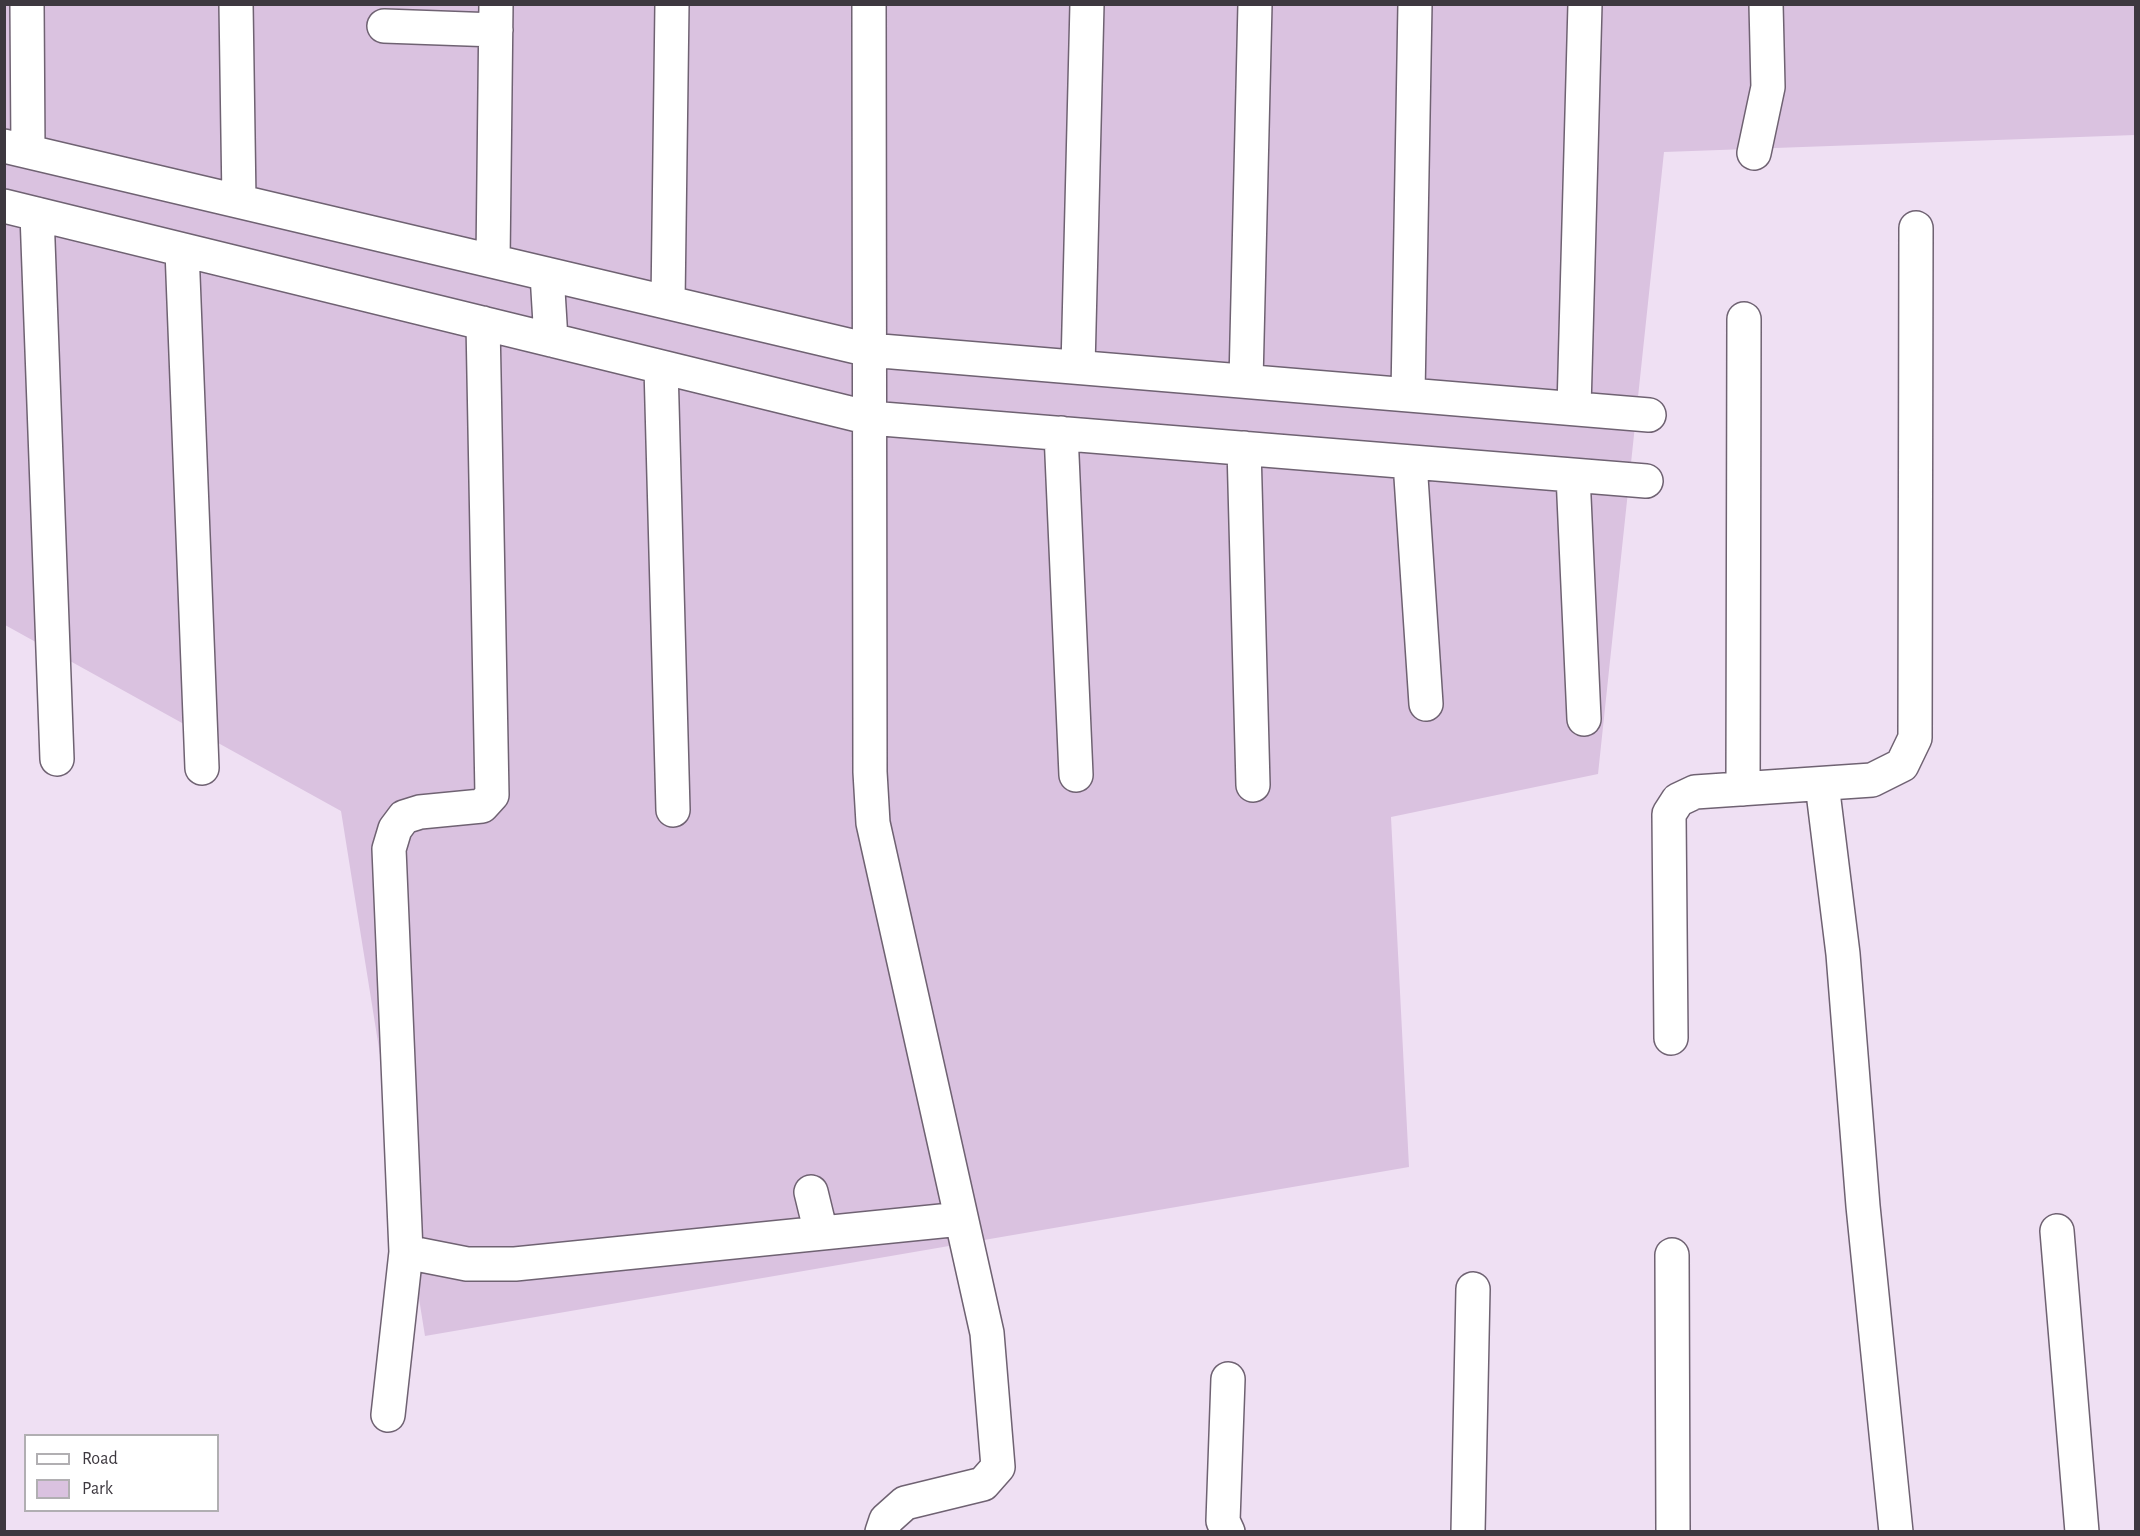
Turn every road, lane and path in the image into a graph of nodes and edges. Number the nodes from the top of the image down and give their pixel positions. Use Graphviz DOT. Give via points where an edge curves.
graph roads {
  1 [pos="27,4"];
  2 [pos="236,4"];
  3 [pos="672,4"];
  4 [pos="869,4"];
  5 [pos="1087,4"];
  6 [pos="1255,4"];
  7 [pos="1415,4"];
  8 [pos="1585,4"];
  9 [pos="1766,4"];
  10 [pos="496,17"];
  11 [pos="384,26"];
  12 [pos="16,148"];
  13 [pos="1754,153"];
  14 [pos="239,201"];
  15 [pos="4,206"];
  16 [pos="37,214"];
  17 [pos="1916,228"];
  18 [pos="182,250"];
  19 [pos="493,261"];
  20 [pos="548,274"];
  21 [pos="668,302"];
  22 [pos="1744,319"];
  23 [pos="483,324"];
  24 [pos="551,340"];
  25 [pos="869,350"];
  26 [pos="661,367"];
  27 [pos="1078,367"];
  28 [pos="1246,381"];
  29 [pos="1408,394"];
  30 [pos="1574,408"];
  31 [pos="1649,415"];
  32 [pos="870,418"];
  33 [pos="1061,434"];
  34 [pos="1244,448"];
  35 [pos="1410,462"];
  36 [pos="1573,475"];
  37 [pos="1646,481"];
  38 [pos="1426,704"];
  39 [pos="1584,719"];
  40 [pos="57,759"];
  41 [pos="202,768"];
  42 [pos="1076,775"];
  43 [pos="1822,784"];
  44 [pos="1253,785"];
  45 [pos="1743,789"];
  46 [pos="673,810"];
  47 [pos="1671,1038"];
  48 [pos="812,1192"];
  49 [pos="962,1219"];
  50 [pos="2057,1231"];
  51 [pos="821,1233"];
  52 [pos="406,1252"];
  53 [pos="1672,1255"];
  54 [pos="1473,1289"];
  55 [pos="1228,1379"];
  56 [pos="388,1415"];
  57 [pos="882,1532"];
  58 [pos="1228,1532"];
  59 [pos="1468,1532"];
  60 [pos="1673,1532"];
  61 [pos="1896,1532"];
  62 [pos="2082,1532"];
  1 -- 12 [label="street"];
  2 -- 14 [label="street"];
  3 -- 21 [label="street"];
  4 -- 25 [label="street"];
  5 -- 27 [label="street"];
  6 -- 28 [label="street"];
  7 -- 29 [label="street"];
  8 -- 30 [label="street"];
  9 -- 13 [label="street" via="1768,87"];
  10 -- 11 [label="street"];
  10 -- 19 [label="street"];
  12 -- 14 [label="street"];
  14 -- 19 [label="street"];
  15 -- 16 [label="street"];
  16 -- 18 [label="street"];
  16 -- 40 [label="street"];
  17 -- 43 [label="street" via="1915,738 1902,765 1872,780"];
  18 -- 23 [label="street"];
  18 -- 41 [label="street"];
  19 -- 20 [label="street"];
  20 -- 21 [label="street"];
  20 -- 24 [label="street"];
  21 -- 25 [label="street"];
  22 -- 45 [label="street"];
  23 -- 24 [label="street"];
  23 -- 52 [label="street" via="492,795 483,806 404,817 395,829 389,849"];
  24 -- 26 [label="street"];
  25 -- 27 [label="street"];
  25 -- 32 [label="street"];
  26 -- 32 [label="street"];
  26 -- 46 [label="street"];
  27 -- 28 [label="street"];
  28 -- 29 [label="street"];
  29 -- 30 [label="street"];
  30 -- 31 [label="street"];
  32 -- 33 [label="street"];
  32 -- 49 [label="street" via="873,823"];
  33 -- 34 [label="street"];
  33 -- 42 [label="street"];
  34 -- 35 [label="street"];
  34 -- 44 [label="street"];
  35 -- 36 [label="street"];
  35 -- 38 [label="street"];
  36 -- 37 [label="street"];
  36 -- 39 [label="street"];
  43 -- 45 [label="street"];
  43 -- 61 [label="street" via="1843,954 1864,1218"];
  45 -- 47 [label="street" via="1695,792 1678,800 1669,814"];
  48 -- 51 [label="street"];
  49 -- 51 [label="street"];
  49 -- 57 [label="street" via="987,1333 998,1467 983,1484 905,1503 886,1520"];
  50 -- 62 [label="street"];
  51 -- 52 [label="street" via="515,1264 467,1264"];
  52 -- 56 [label="street"];
  53 -- 60 [label="street"];
  54 -- 59 [label="street"];
  55 -- 58 [label="street" via="1223,1521"];
}
